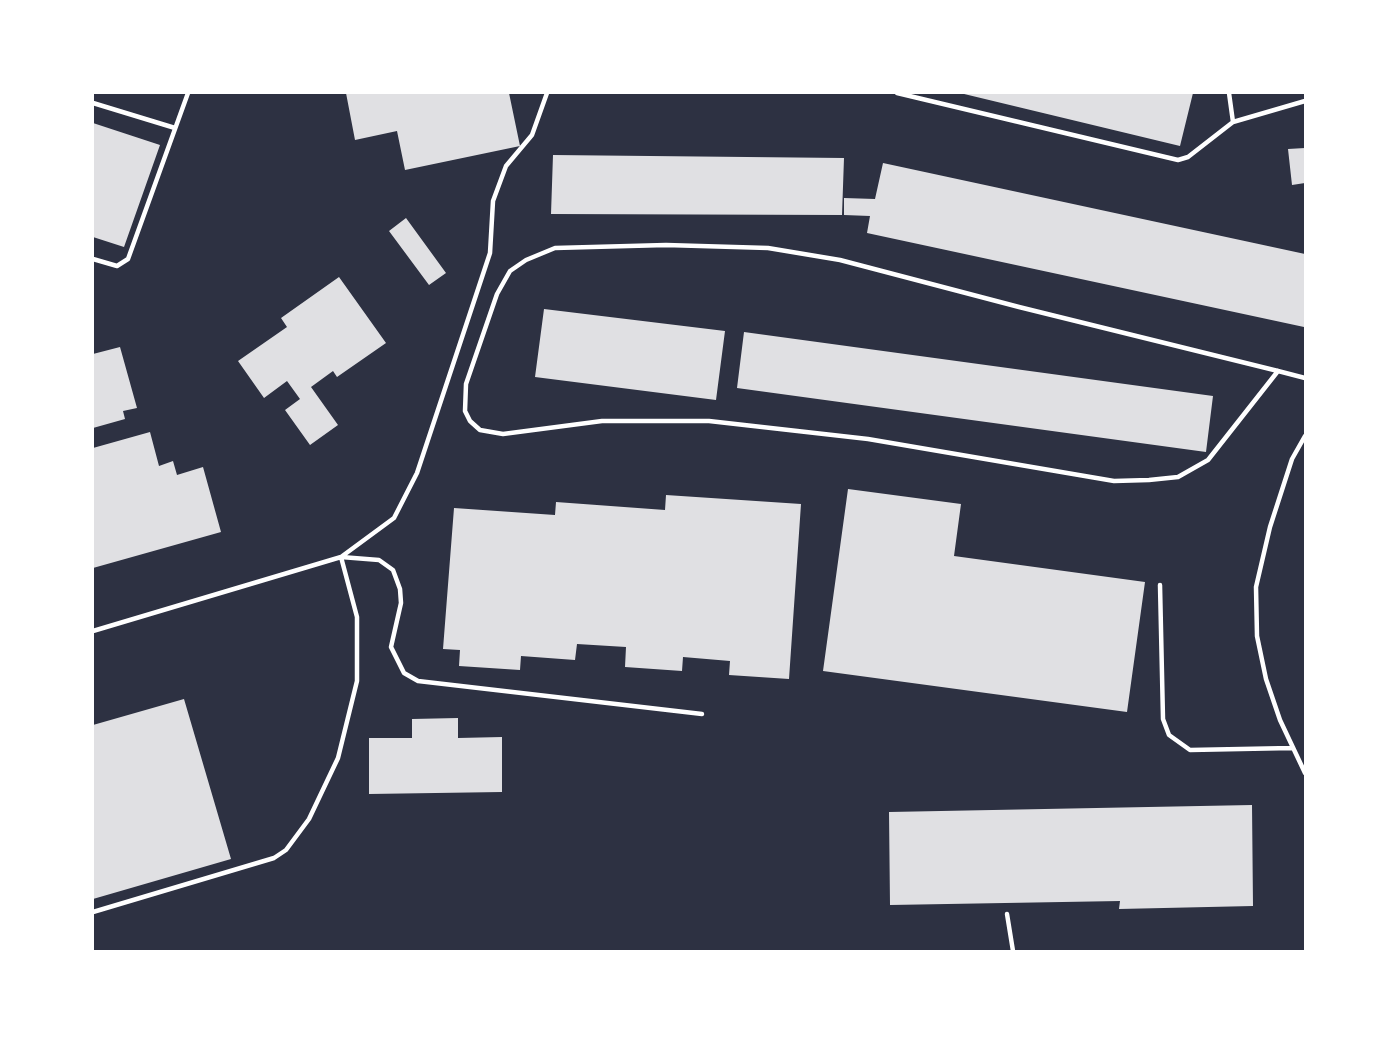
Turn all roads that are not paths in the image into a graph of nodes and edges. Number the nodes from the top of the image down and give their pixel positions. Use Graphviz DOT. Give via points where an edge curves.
graph roads {
  1 [pos="188,93"];
  2 [pos="547,93"];
  3 [pos="897,93"];
  4 [pos="1228,93"];
  5 [pos="1305,101"];
  6 [pos="93,103"];
  7 [pos="1233,122"];
  8 [pos="175,128"];
  9 [pos="93,259"];
  10 [pos="1278,371"];
  11 [pos="1305,378"];
  12 [pos="1305,436"];
  13 [pos="341,557"];
  14 [pos="1161,585"];
  15 [pos="93,631"];
  16 [pos="702,714"];
  17 [pos="1292,747"];
  18 [pos="1305,773"];
  19 [pos="93,912"];
  20 [pos="1007,914"];
  21 [pos="1013,951"];
  1 -- 8 [label="lane"];
  2 -- 13 [label="lane" via="532,135 506,166 493,201 490,253 417,473 394,518"];
  3 -- 7 [label="lane" via="1178,160 1188,157"];
  4 -- 7 [label="lane"];
  5 -- 7 [label="lane"];
  6 -- 8 [label="lane"];
  8 -- 9 [label="lane" via="128,259 117,266"];
  10 -- 10 [label="lane" via="840,260 768,248 555,248 510,271 497,294 466,384 465,411 480,430 503,434 602,421 709,422 868,439 1114,481 1149,480 1178,477 1208,460"];
  10 -- 11 [label="lane"];
  12 -- 17 [label="lane" via="1284,482 1256,587 1257,636 1280,720"];
  13 -- 15 [label="lane"];
  13 -- 16 [label="lane" via="379,560 393,570 401,603 391,647 404,673 418,681"];
  13 -- 19 [label="lane" via="357,617 357,681 338,758 309,819 286,850 274,858"];
  14 -- 17 [label="lane" via="1162,719 1169,735 1190,750"];
  17 -- 18 [label="lane"];
  20 -- 21 [label="lane"];
}
